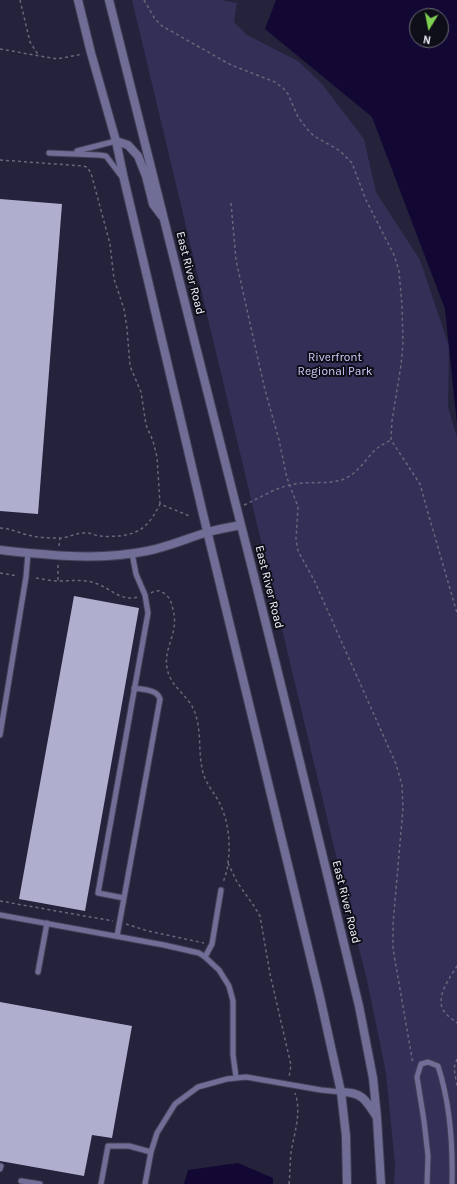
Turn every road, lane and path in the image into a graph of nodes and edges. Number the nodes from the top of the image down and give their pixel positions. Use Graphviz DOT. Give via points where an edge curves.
graph roads {
  1 [pos="20,0"];
  2 [pos="78,0"];
  3 [pos="109,0"];
  4 [pos="144,0"];
  5 [pos="0,49"];
  6 [pos="91,53"];
  7 [pos="39,56"];
  8 [pos="116,141"];
  9 [pos="0,160"];
  10 [pos="124,180"];
  11 [pos="231,203"];
  12 [pos="165,220"];
  13 [pos="391,440"];
  14 [pos="290,485"];
  15 [pos="160,504"];
  16 [pos="244,505"];
  17 [pos="191,517"];
  18 [pos="241,524"];
  19 [pos="0,528"];
  20 [pos="208,532"];
  21 [pos="60,538"];
  22 [pos="60,543"];
  23 [pos="0,550"];
  24 [pos="28,553"];
  25 [pos="132,553"];
  26 [pos="58,564"];
  27 [pos="0,574"];
  28 [pos="18,576"];
  29 [pos="36,578"];
  30 [pos="58,581"];
  31 [pos="150,593"];
  32 [pos="141,596"];
  33 [pos="457,613"];
  34 [pos="134,688"];
  35 [pos="0,735"];
  36 [pos="228,863"];
  37 [pos="221,890"];
  38 [pos="124,898"];
  39 [pos="0,901"];
  40 [pos="0,915"];
  41 [pos="120,922"];
  42 [pos="47,923"];
  43 [pos="117,936"];
  44 [pos="212,944"];
  45 [pos="205,957"];
  46 [pos="457,966"];
  47 [pos="38,972"];
  48 [pos="457,1023"];
  49 [pos="457,1059"];
  50 [pos="418,1073"];
  51 [pos="236,1077"];
  52 [pos="292,1085"];
  53 [pos="457,1086"];
  54 [pos="341,1092"];
  55 [pos="377,1118"];
  56 [pos="151,1152"];
  57 [pos="21,1181"];
  58 [pos="40,1184"];
  59 [pos="101,1184"];
  60 [pos="145,1184"];
  61 [pos="289,1184"];
  62 [pos="347,1184"];
  63 [pos="381,1184"];
  64 [pos="427,1184"];
  65 [pos="452,1184"];
  1 -- 7 [label="path" via="30,42"];
  2 -- 6 [label="street"];
  3 -- 12 [label="street, East River Road"];
  4 -- 13 [label="path" via="155,19 167,29 231,65 279,85 288,94 305,127 314,136 340,151 352,163 399,271 403,344"];
  5 -- 7 [label="path"];
  6 -- 7 [label="path" via="58,59"];
  6 -- 8 [label="street"];
  8 -- 10 [label="street"];
  8 -- 10 [label="lane" via="80,151 49,153 106,156"];
  8 -- 12 [label="street" via="128,145 138,156 153,204"];
  9 -- 15 [label="path" via="83,166 91,173 110,244 114,279 124,309 130,366 143,398 146,425 156,452"];
  10 -- 20 [label="street"];
  11 -- 14 [label="path" via="236,260 265,390"];
  12 -- 18 [label="street, East River Road"];
  13 -- 14 [label="path" via="378,448 360,468 346,478"];
  13 -- 33 [label="path" via="420,484"];
  14 -- 16 [label="path"];
  14 -- 50 [label="path" via="298,507 298,551 314,580 396,764 402,785 403,808 393,949 413,1065"];
  15 -- 17 [label="path"];
  15 -- 21 [label="path" via="145,527 133,534 103,537 84,532"];
  18 -- 20 [label="street"];
  18 -- 55 [label="street, East River Road" via="359,1006 373,1078"];
  19 -- 21 [label="path" via="33,536"];
  20 -- 25 [label="street" via="170,545"];
  20 -- 54 [label="street"];
  21 -- 22 [label="path"];
  23 -- 24 [label="street"];
  24 -- 25 [label="street" via="86,557"];
  24 -- 35 [label="lane"];
  25 -- 34 [label="lane" via="148,612"];
  26 -- 30 [label="path"];
  27 -- 28 [label="path"];
  29 -- 30 [label="path"];
  30 -- 32 [label="path" via="80,580 94,583 125,599"];
  31 -- 36 [label="path" via="158,591 165,594 169,597 174,610 175,622 167,670 172,682 195,712 203,772 225,818"];
  34 -- 38 [label="lane" via="155,692 160,699"];
  34 -- 38 [label="lane" via="98,893"];
  36 -- 37 [label="path"];
  36 -- 52 [label="path" via="237,882 260,916 270,974 291,1065 289,1077"];
  37 -- 44 [label="lane"];
  38 -- 41 [label="lane"];
  39 -- 41 [label="path"];
  40 -- 42 [label="lane"];
  41 -- 43 [label="lane"];
  41 -- 44 [label="path" via="148,931"];
  42 -- 43 [label="lane"];
  42 -- 47 [label="lane"];
  43 -- 45 [label="lane" via="198,953"];
  44 -- 45 [label="lane"];
  45 -- 51 [label="lane" via="219,970 229,986 233,1002 233,1055"];
  46 -- 48 [label="path" via="441,1000 446,1014"];
  49 -- 53 [label="path" via="454,1068"];
  50 -- 64 [label="lane" via="416,1077 428,1156"];
  50 -- 65 [label="lane" via="420,1064 428,1062 438,1066 444,1085 450,1129"];
  51 -- 52 [label="lane" via="246,1076"];
  51 -- 56 [label="lane" via="198,1087 175,1104 157,1133"];
  52 -- 54 [label="lane"];
  52 -- 61 [label="path" via="298,1115"];
  54 -- 55 [label="street" via="358,1095 367,1102"];
  54 -- 62 [label="street" via="346,1136"];
  55 -- 63 [label="street, East River Road"];
  56 -- 59 [label="lane" via="129,1146 108,1146"];
  56 -- 60 [label="lane"];
  57 -- 58 [label="lane"];
}
